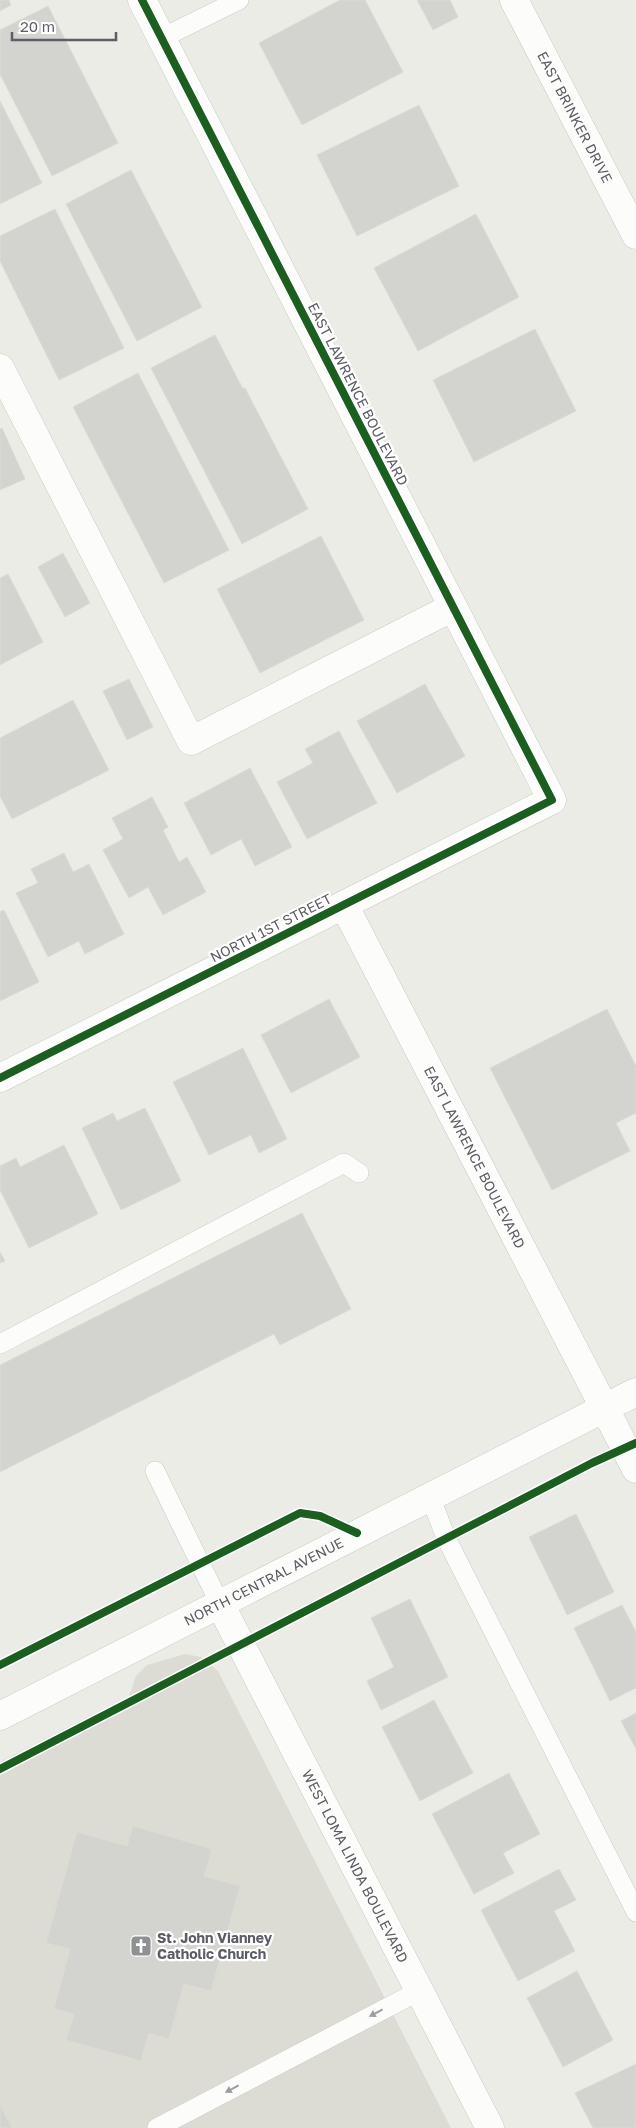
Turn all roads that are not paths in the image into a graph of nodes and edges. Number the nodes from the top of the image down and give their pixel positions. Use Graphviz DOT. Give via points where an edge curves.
graph roads {
  1 [pos="142,0"];
  2 [pos="240,0"];
  3 [pos="514,0"];
  4 [pos="162,38"];
  5 [pos="636,235"];
  6 [pos="0,368"];
  7 [pos="453,607"];
  8 [pos="552,800"];
  9 [pos="344,905"];
  10 [pos="0,1078"];
  11 [pos="360,1174"];
  12 [pos="0,1344"];
  13 [pos="636,1392"];
  14 [pos="604,1408"];
  15 [pos="636,1469"];
  16 [pos="155,1472"];
  17 [pos="430,1496"];
  18 [pos="220,1604"];
  19 [pos="0,1716"];
  20 [pos="636,1912"];
  21 [pos="419,1991"];
  22 [pos="157,2128"];
  23 [pos="490,2128"];
  1 -- 4 [label="street, EAST LAWRENCE BOULEVARD"];
  2 -- 4 [label="lane"];
  3 -- 5 [label="street, EAST BRINKER DRIVE"];
  4 -- 7 [label="street, EAST LAWRENCE BOULEVARD"];
  6 -- 7 [label="street" via="191,740"];
  7 -- 8 [label="street, EAST LAWRENCE BOULEVARD"];
  8 -- 9 [label="street, NORTH 1ST STREET"];
  9 -- 10 [label="street, NORTH 1ST STREET"];
  9 -- 14 [label="street, EAST LAWRENCE BOULEVARD"];
  11 -- 12 [label="lane" via="344,1163"];
  13 -- 14 [label="street, NORTH CENTRAL AVENUE"];
  14 -- 15 [label="street, EAST LAWRENCE BOULEVARD"];
  14 -- 17 [label="street, NORTH CENTRAL AVENUE"];
  16 -- 18 [label="lane"];
  17 -- 18 [label="street, NORTH CENTRAL AVENUE"];
  17 -- 20 [label="lane" via="446,1538"];
  18 -- 19 [label="street, NORTH CENTRAL AVENUE"];
  18 -- 21 [label="street, WEST LOMA LINDA BOULEVARD"];
  21 -- 22 [label="lane, one-way"];
  21 -- 23 [label="street, WEST LOMA LINDA BOULEVARD"];
}
